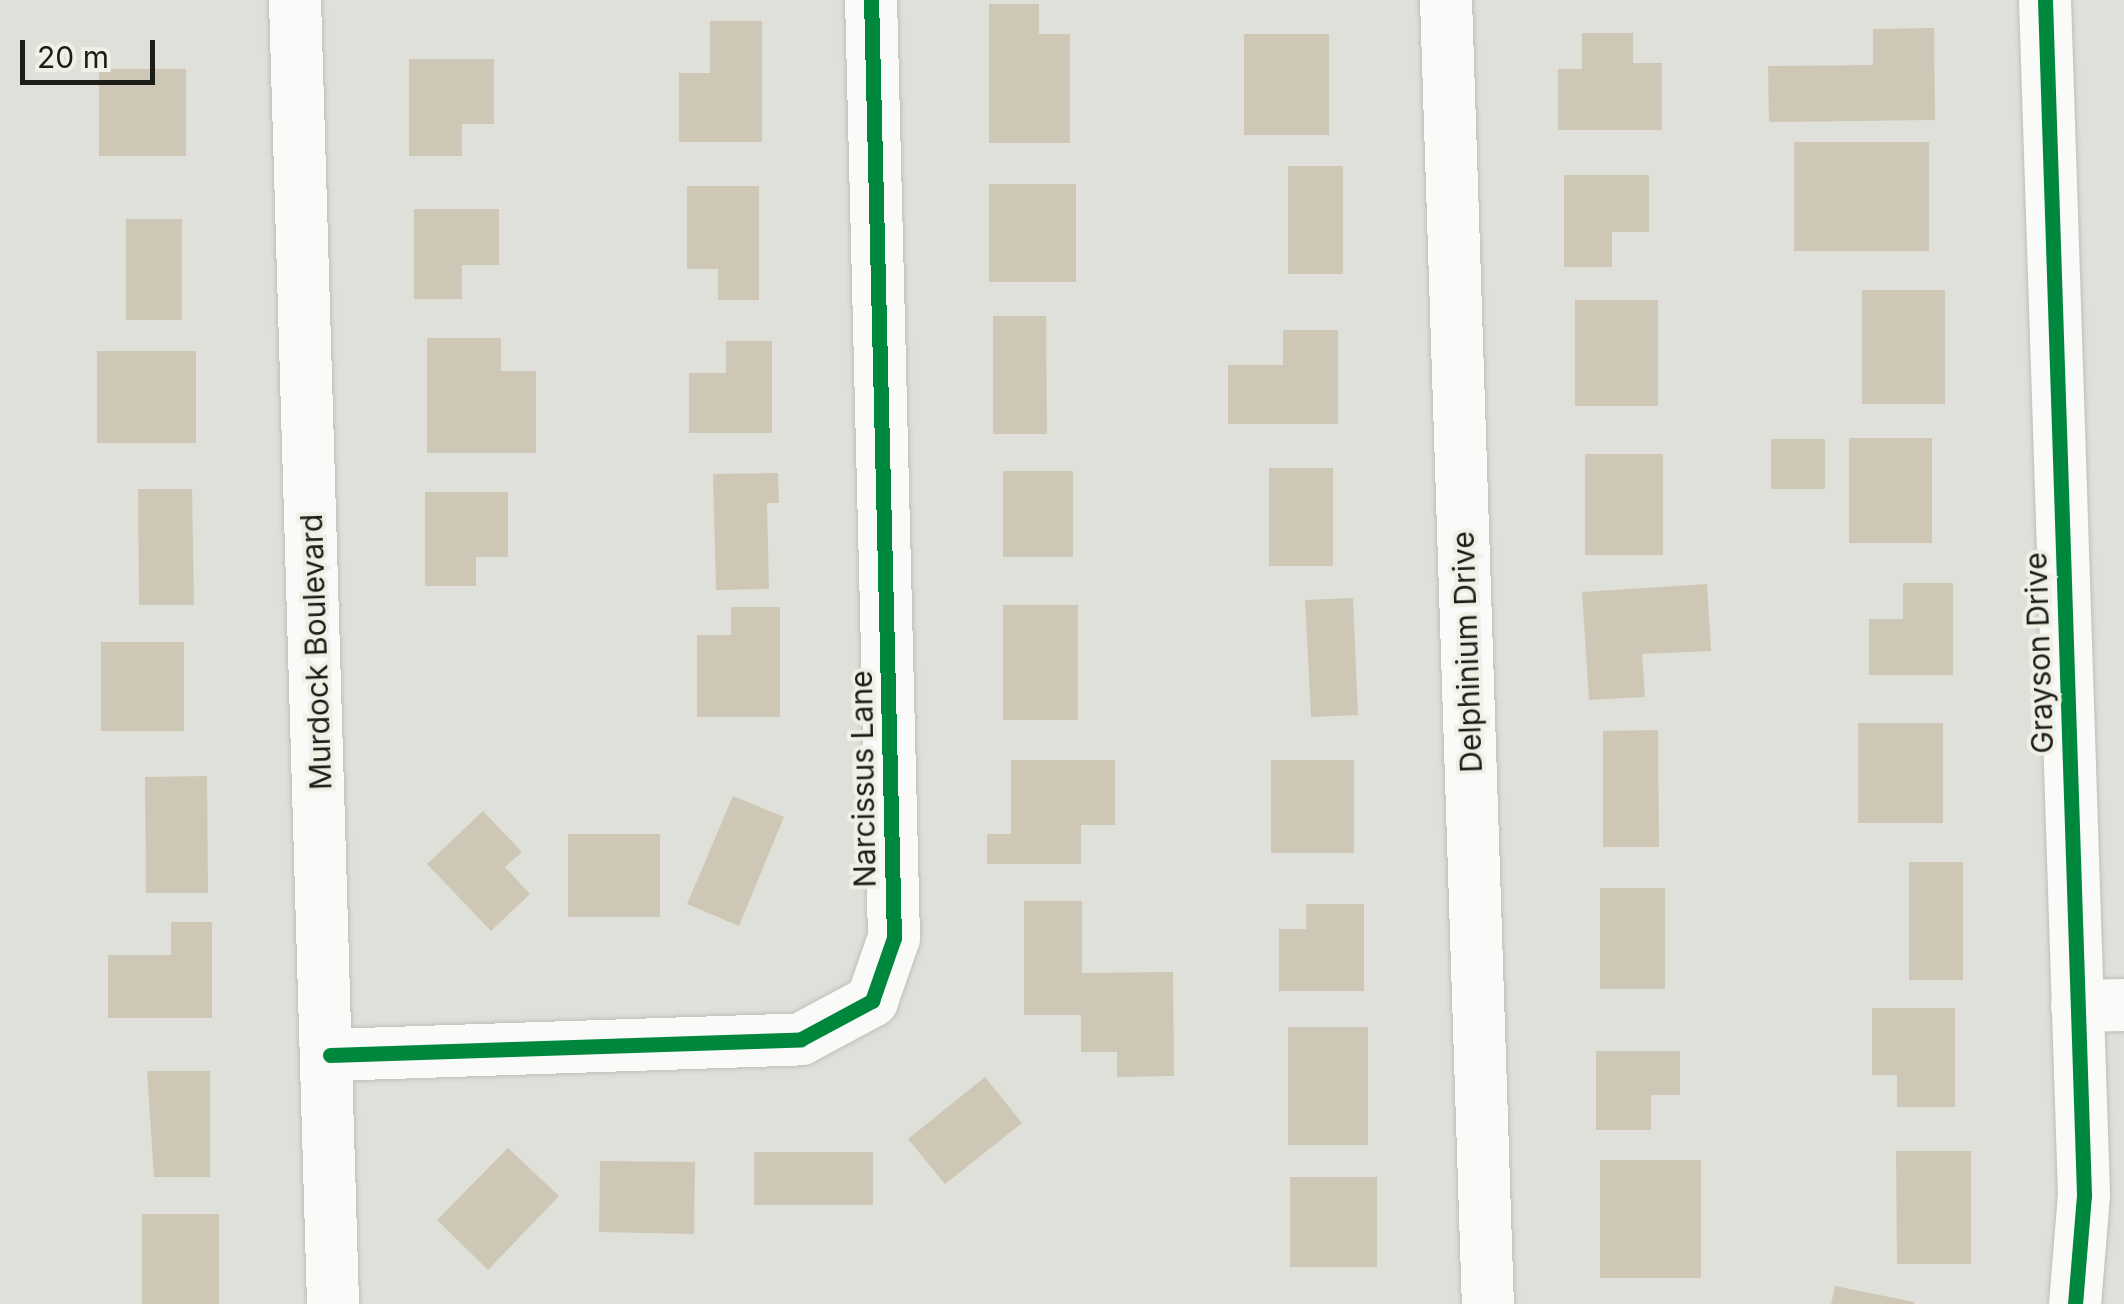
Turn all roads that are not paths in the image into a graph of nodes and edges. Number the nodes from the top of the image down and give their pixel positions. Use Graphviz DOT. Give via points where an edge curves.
graph roads {
  1 [pos="295,0"];
  2 [pos="870,0"];
  3 [pos="1446,0"];
  4 [pos="2045,0"];
  5 [pos="2101,1005"];
  6 [pos="330,1055"];
  7 [pos="333,1304"];
  8 [pos="1488,1304"];
  9 [pos="2075,1304"];
  1 -- 6 [label="street, Murdock Boulevard"];
  2 -- 6 [label="street, Narcissus Lane" via="894,938 872,1000 801,1039"];
  3 -- 8 [label="street, Delphinium Drive"];
  4 -- 5 [label="street, Grayson Drive"];
  5 -- 9 [label="street, Grayson Drive"];
  6 -- 7 [label="street, Murdock Boulevard"];
}
